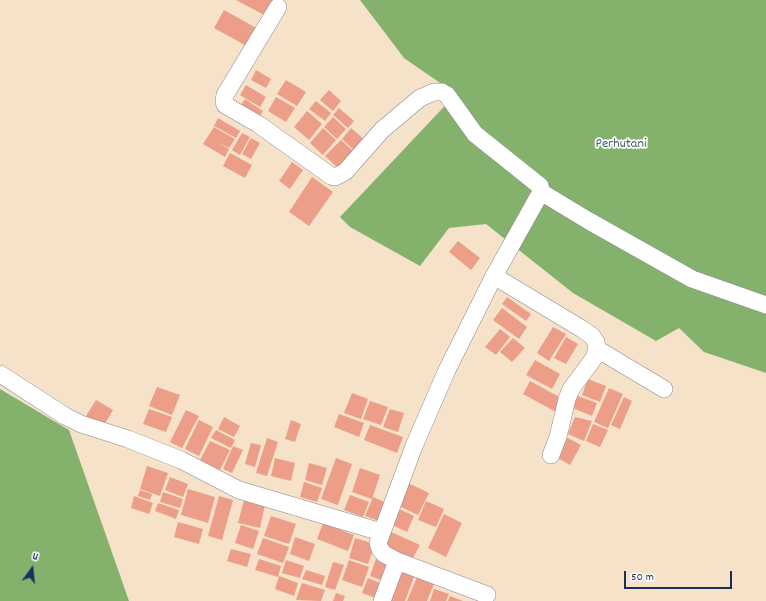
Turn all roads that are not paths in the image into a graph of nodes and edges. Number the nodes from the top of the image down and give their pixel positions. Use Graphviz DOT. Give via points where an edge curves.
graph roads {
  1 [pos="278,7"];
  2 [pos="541,192"];
  3 [pos="494,276"];
  4 [pos="766,305"];
  5 [pos="597,349"];
  6 [pos="0,374"];
  7 [pos="664,389"];
  8 [pos="551,455"];
  9 [pos="381,532"];
  10 [pos="397,561"];
  11 [pos="487,595"];
  12 [pos="382,601"];
  1 -- 2 [label="street" via="225,95 225,105 258,124 335,177 345,172 382,130 420,98 434,92 442,92 447,95 475,134 536,181"];
  2 -- 3 [label="street"];
  2 -- 4 [label="street" via="692,279"];
  3 -- 5 [label="street" via="592,336"];
  3 -- 9 [label="street" via="429,411"];
  5 -- 7 [label="street"];
  5 -- 8 [label="street" via="594,358 571,389"];
  6 -- 9 [label="street" via="81,424 181,460 239,490"];
  9 -- 10 [label="street" via="378,543 380,550"];
  10 -- 11 [label="street" via="452,584"];
  10 -- 12 [label="street"];
}
